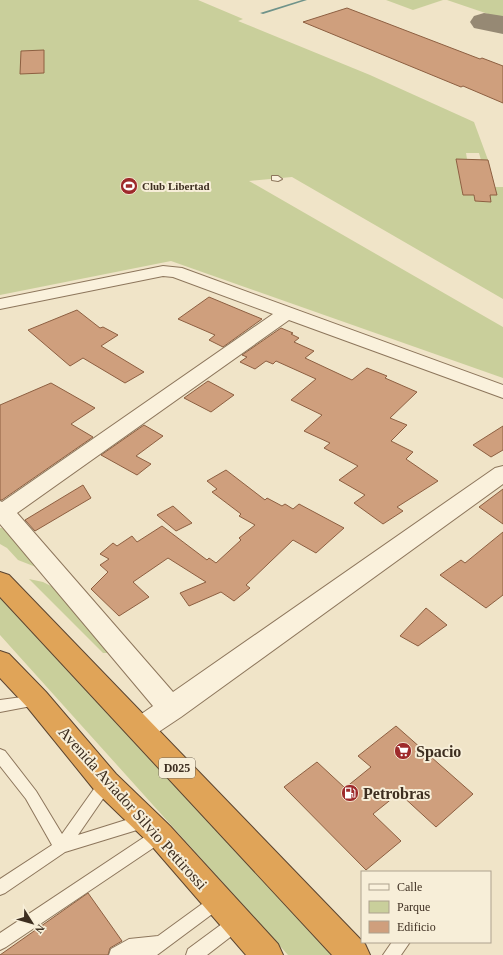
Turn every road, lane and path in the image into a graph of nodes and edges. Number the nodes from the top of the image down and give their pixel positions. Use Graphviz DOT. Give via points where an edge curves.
graph roads {
  1 [pos="0,304"];
  2 [pos="286,313"];
  3 [pos="503,392"];
  4 [pos="503,473"];
  5 [pos="1,512"];
  6 [pos="0,581"];
  7 [pos="1,664"];
  8 [pos="36,700"];
  9 [pos="0,706"];
  10 [pos="171,708"];
  11 [pos="141,729"];
  12 [pos="0,755"];
  13 [pos="106,783"];
  14 [pos="153,828"];
  15 [pos="61,847"];
  16 [pos="0,888"];
  17 [pos="218,901"];
  18 [pos="238,922"];
  19 [pos="0,942"];
  20 [pos="160,942"];
  21 [pos="401,943"];
  22 [pos="117,955"];
  23 [pos="144,955"];
  24 [pos="194,955"];
  25 [pos="267,955"];
  26 [pos="354,955"];
  27 [pos="391,955"];
  1 -- 2 [label="street" via="163,271 176,272"];
  2 -- 3 [label="street"];
  2 -- 5 [label="street"];
  4 -- 10 [label="street"];
  5 -- 10 [label="street"];
  6 -- 11 [label="highway, D025"];
  7 -- 8 [label="highway, Avenida Aviador Silvio Pettirossi"];
  8 -- 9 [label="lane"];
  8 -- 13 [label="highway, Avenida Aviador Silvio Pettirossi"];
  10 -- 11 [label="street"];
  11 -- 26 [label="highway, D025"];
  12 -- 15 [label="lane" via="32,795"];
  13 -- 14 [label="highway, Avenida Aviador Silvio Pettirossi"];
  13 -- 15 [label="lane"];
  14 -- 15 [label="lane"];
  14 -- 17 [label="highway, Avenida Aviador Silvio Pettirossi"];
  14 -- 19 [label="lane"];
  15 -- 16 [label="lane"];
  17 -- 18 [label="highway, Avenida Aviador Silvio Pettirossi"];
  17 -- 20 [label="lane"];
  18 -- 24 [label="lane"];
  18 -- 25 [label="highway, Avenida Aviador Silvio Pettirossi"];
  20 -- 22 [label="lane" via="129,947"];
  20 -- 23 [label="lane"];
  21 -- 27 [label="lane"];
}
